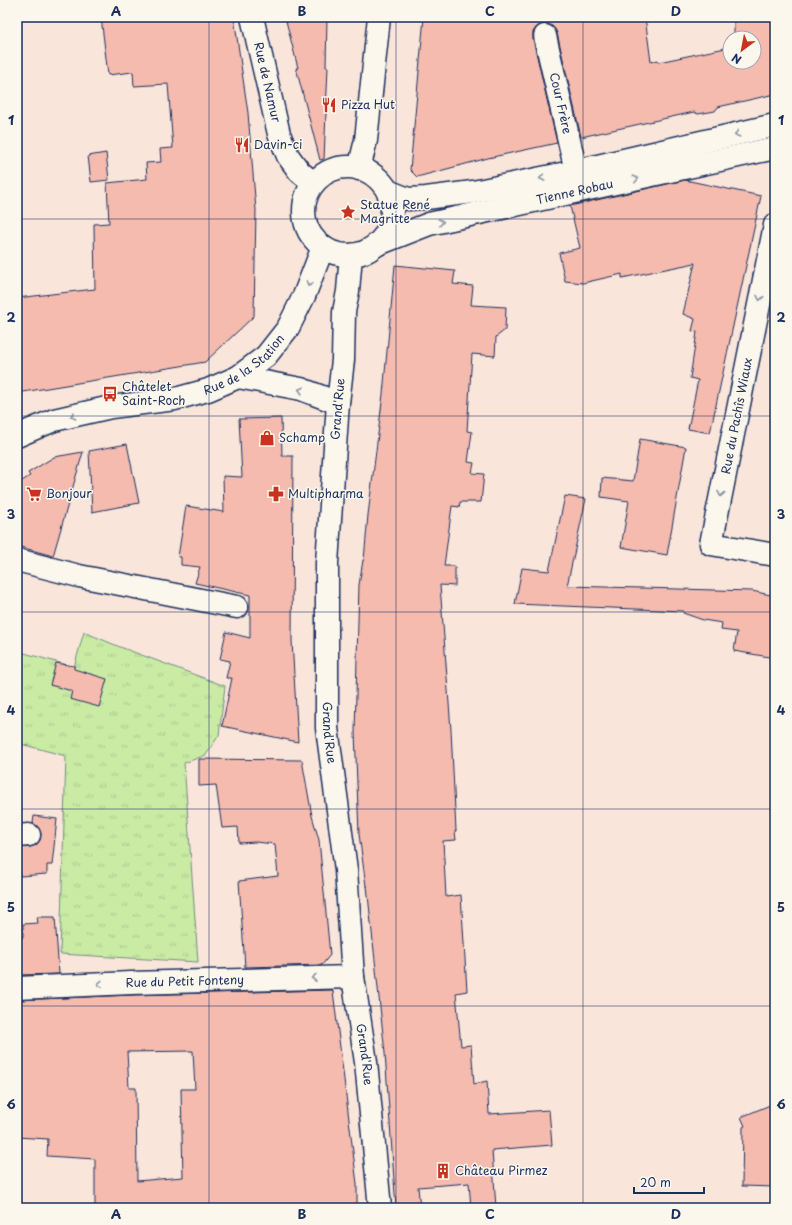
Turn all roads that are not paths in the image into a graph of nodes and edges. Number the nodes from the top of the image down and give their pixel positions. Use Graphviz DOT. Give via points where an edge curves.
graph roads {
  1 [pos="252,17"];
  2 [pos="379,17"];
  3 [pos="545,36"];
  4 [pos="775,125"];
  5 [pos="775,148"];
  6 [pos="359,169"];
  7 [pos="576,171"];
  8 [pos="313,183"];
  9 [pos="388,191"];
  10 [pos="773,239"];
  11 [pos="378,244"];
  12 [pos="323,248"];
  13 [pos="351,255"];
  14 [pos="238,377"];
  15 [pos="338,403"];
  16 [pos="17,436"];
  17 [pos="775,555"];
  18 [pos="17,560"];
  19 [pos="237,607"];
  20 [pos="353,977"];
  21 [pos="17,988"];
  22 [pos="380,1208"];
  1 -- 8 [label="street, Rue de Namur" via="279,134 288,156 299,171"];
  2 -- 6 [label="street" via="368,125"];
  3 -- 7 [label="street, Cour Frère"];
  4 -- 7 [label="street, Tienne Robau, one-way"];
  11 -- 5 [label="street, Tienne Robau, one-way" via="429,224"];
  6 -- 8 [label="street" via="338,168 324,173"];
  6 -- 9 [label="street" via="379,179"];
  7 -- 9 [label="street, Tienne Robau, one-way" via="473,192 426,198 408,199"];
  8 -- 12 [label="street" via="306,196 306,224 312,238"];
  9 -- 11 [label="street" via="392,204 392,219 387,233"];
  10 -- 17 [label="street, Rue du Pachîs Wiaux, one-way" via="711,544"];
  11 -- 13 [label="street" via="365,252"];
  12 -- 13 [label="street" via="336,254"];
  12 -- 14 [label="street, Rue de la Station, one-way" via="288,328 266,356"];
  13 -- 15 [label="street, Grand'Rue"];
  15 -- 14 [label="street, one-way" via="301,389"];
  14 -- 16 [label="street, Rue de la Station, one-way" via="208,390 175,399 111,407 54,420"];
  15 -- 20 [label="street, Grand'Rue" via="327,563 327,728 346,870"];
  18 -- 19 [label="street" via="79,576"];
  20 -- 21 [label="street, Rue du Petit Fonteny, one-way" via="131,982"];
  20 -- 22 [label="street, Grand'Rue" via="366,1062"];
}
